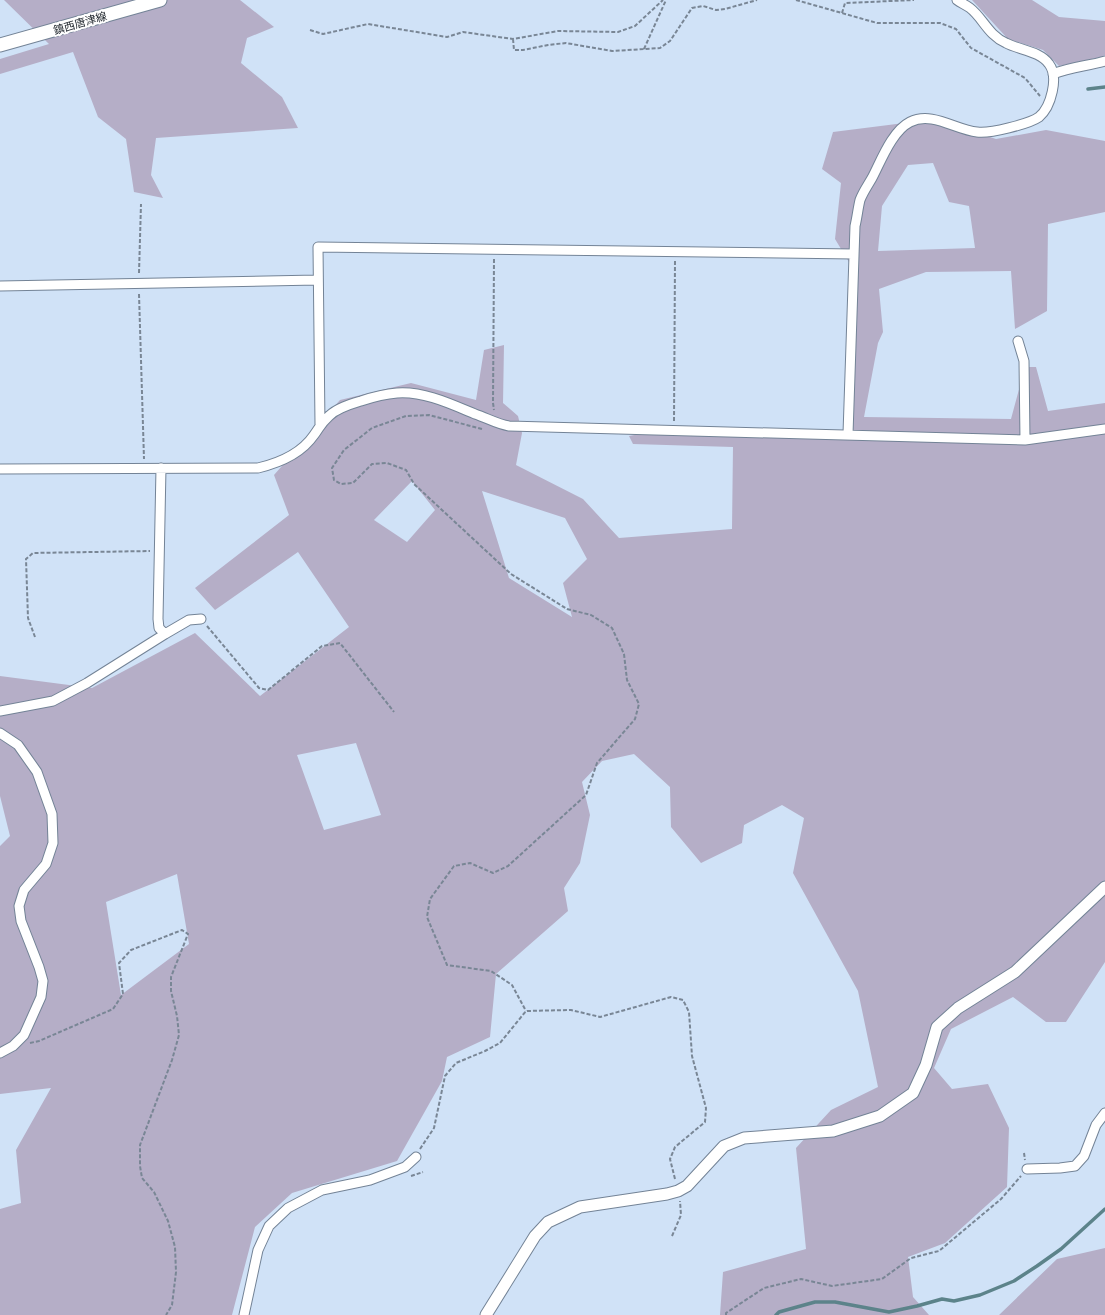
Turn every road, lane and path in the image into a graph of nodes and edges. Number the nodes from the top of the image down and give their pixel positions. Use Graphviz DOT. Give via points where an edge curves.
graph roads {
  1 [pos="160,0"];
  2 [pos="664,0"];
  3 [pos="757,0"];
  4 [pos="796,0"];
  5 [pos="914,0"];
  6 [pos="957,0"];
  7 [pos="842,13"];
  8 [pos="310,30"];
  9 [pos="513,39"];
  10 [pos="0,45"];
  11 [pos="644,49"];
  12 [pos="1105,61"];
  13 [pos="1053,74"];
  14 [pos="1048,104"];
  15 [pos="140,204"];
  16 [pos="494,250"];
  17 [pos="675,252"];
  18 [pos="854,254"];
  19 [pos="317,280"];
  20 [pos="138,283"];
  21 [pos="0,286"];
  22 [pos="1018,341"];
  23 [pos="320,424"];
  24 [pos="496,424"];
  25 [pos="1105,428"];
  26 [pos="674,430"];
  27 [pos="848,434"];
  28 [pos="1025,440"];
  29 [pos="144,468"];
  30 [pos="161,468"];
  31 [pos="0,469"];
  32 [pos="159,550"];
  33 [pos="201,618"];
  34 [pos="165,634"];
  35 [pos="35,638"];
  36 [pos="0,711"];
  37 [pos="394,712"];
  38 [pos="0,733"];
  39 [pos="1105,887"];
  40 [pos="526,1010"];
  41 [pos="13,1046"];
  42 [pos="0,1053"];
  43 [pos="1105,1113"];
  44 [pos="1024,1153"];
  45 [pos="416,1157"];
  46 [pos="1027,1169"];
  47 [pos="678,1191"];
  48 [pos="672,1236"];
  49 [pos="166,1315"];
  50 [pos="244,1315"];
  51 [pos="486,1315"];
  52 [pos="726,1315"];
  1 -- 10 [label="main road, 鎮西唐津線"];
  2 -- 9 [label="path" via="635,26 618,32 558,31"];
  2 -- 11 [label="path"];
  3 -- 11 [label="path" via="725,9 716,10 703,6 692,8 670,41 660,48"];
  4 -- 7 [label="path"];
  5 -- 7 [label="path" via="845,3"];
  6 -- 13 [label="street" via="970,8 988,31 1005,43 1040,56 1049,64"];
  7 -- 14 [label="path" via="877,23 940,23 956,29 971,48 1024,78"];
  8 -- 9 [label="path" via="323,34 368,24 448,38 463,32"];
  9 -- 11 [label="path" via="514,50 566,43 612,51"];
  12 -- 13 [label="street"];
  13 -- 14 [label="street" via="1053,90"];
  14 -- 18 [label="street" via="1039,116 1024,123 988,132 977,132 923,118 902,127 891,142 861,199 855,226"];
  15 -- 20 [label="path"];
  16 -- 17 [label="street"];
  16 -- 19 [label="street" via="318,247"];
  16 -- 24 [label="path" via="493,403"];
  17 -- 18 [label="street"];
  17 -- 26 [label="path"];
  18 -- 27 [label="street"];
  19 -- 20 [label="street"];
  19 -- 23 [label="street"];
  20 -- 21 [label="street"];
  20 -- 29 [label="path"];
  22 -- 28 [label="street" via="1024,361"];
  23 -- 24 [label="street" via="331,414 348,405 379,395 398,393 417,394 448,403"];
  23 -- 30 [label="street" via="314,435 299,451 274,464 258,468"];
  24 -- 26 [label="street"];
  24 -- 40 [label="path" via="492,431 429,415 406,416 372,428 344,450 332,468 334,480 341,484 353,483 372,464 387,463 406,470 414,484 511,574 567,609 591,615 612,628 624,654 627,680 639,704 637,712 635,719 597,764 586,795 508,866 493,873 470,863 454,866 430,899 427,917 447,965 491,970 512,985"];
  25 -- 28 [label="street"];
  26 -- 27 [label="street"];
  27 -- 28 [label="street"];
  29 -- 30 [label="street"];
  29 -- 31 [label="street"];
  30 -- 32 [label="street"];
  32 -- 34 [label="street" via="158,619 159,628"];
  32 -- 35 [label="path" via="33,553 26,559 28,618"];
  33 -- 34 [label="street" via="189,620"];
  33 -- 37 [label="path" via="259,688 268,690 322,646 340,643"];
  34 -- 36 [label="street" via="87,683 53,701"];
  38 -- 41 [label="street" via="18,745 37,772 52,814 53,843 46,864 24,890 19,906 21,921 43,981 41,997 24,1035"];
  39 -- 47 [label="street" via="1015,972 958,1008 936,1027 926,1064 913,1093 880,1116 833,1131 744,1138 724,1146 687,1186"];
  40 -- 45 [label="path" via="500,1043 456,1063 445,1076 434,1128"];
  40 -- 47 [label="path" via="571,1010 600,1017 671,997 683,1000 689,1012 692,1056 706,1108 705,1122 676,1147 670,1159"];
  41 -- 42 [label="street"];
  41 -- 49 [label="path" via="39,1041 113,1009 123,994 119,963 131,950 182,930 188,934 171,977 179,1035 140,1145 142,1178 154,1192 168,1221 175,1247 176,1272 172,1306"];
  43 -- 46 [label="street" via="1096,1125 1084,1156 1075,1166"];
  44 -- 46 [label="path"];
  45 -- 50 [label="street" via="405,1167 370,1180 322,1190 288,1208 269,1226 258,1250"];
  46 -- 52 [label="path" via="1001,1199 939,1251 911,1258 882,1279 832,1286 801,1279 764,1288 726,1312"];
  47 -- 48 [label="path" via="682,1215"];
  47 -- 51 [label="street" via="580,1207 548,1222 535,1236"];
}
